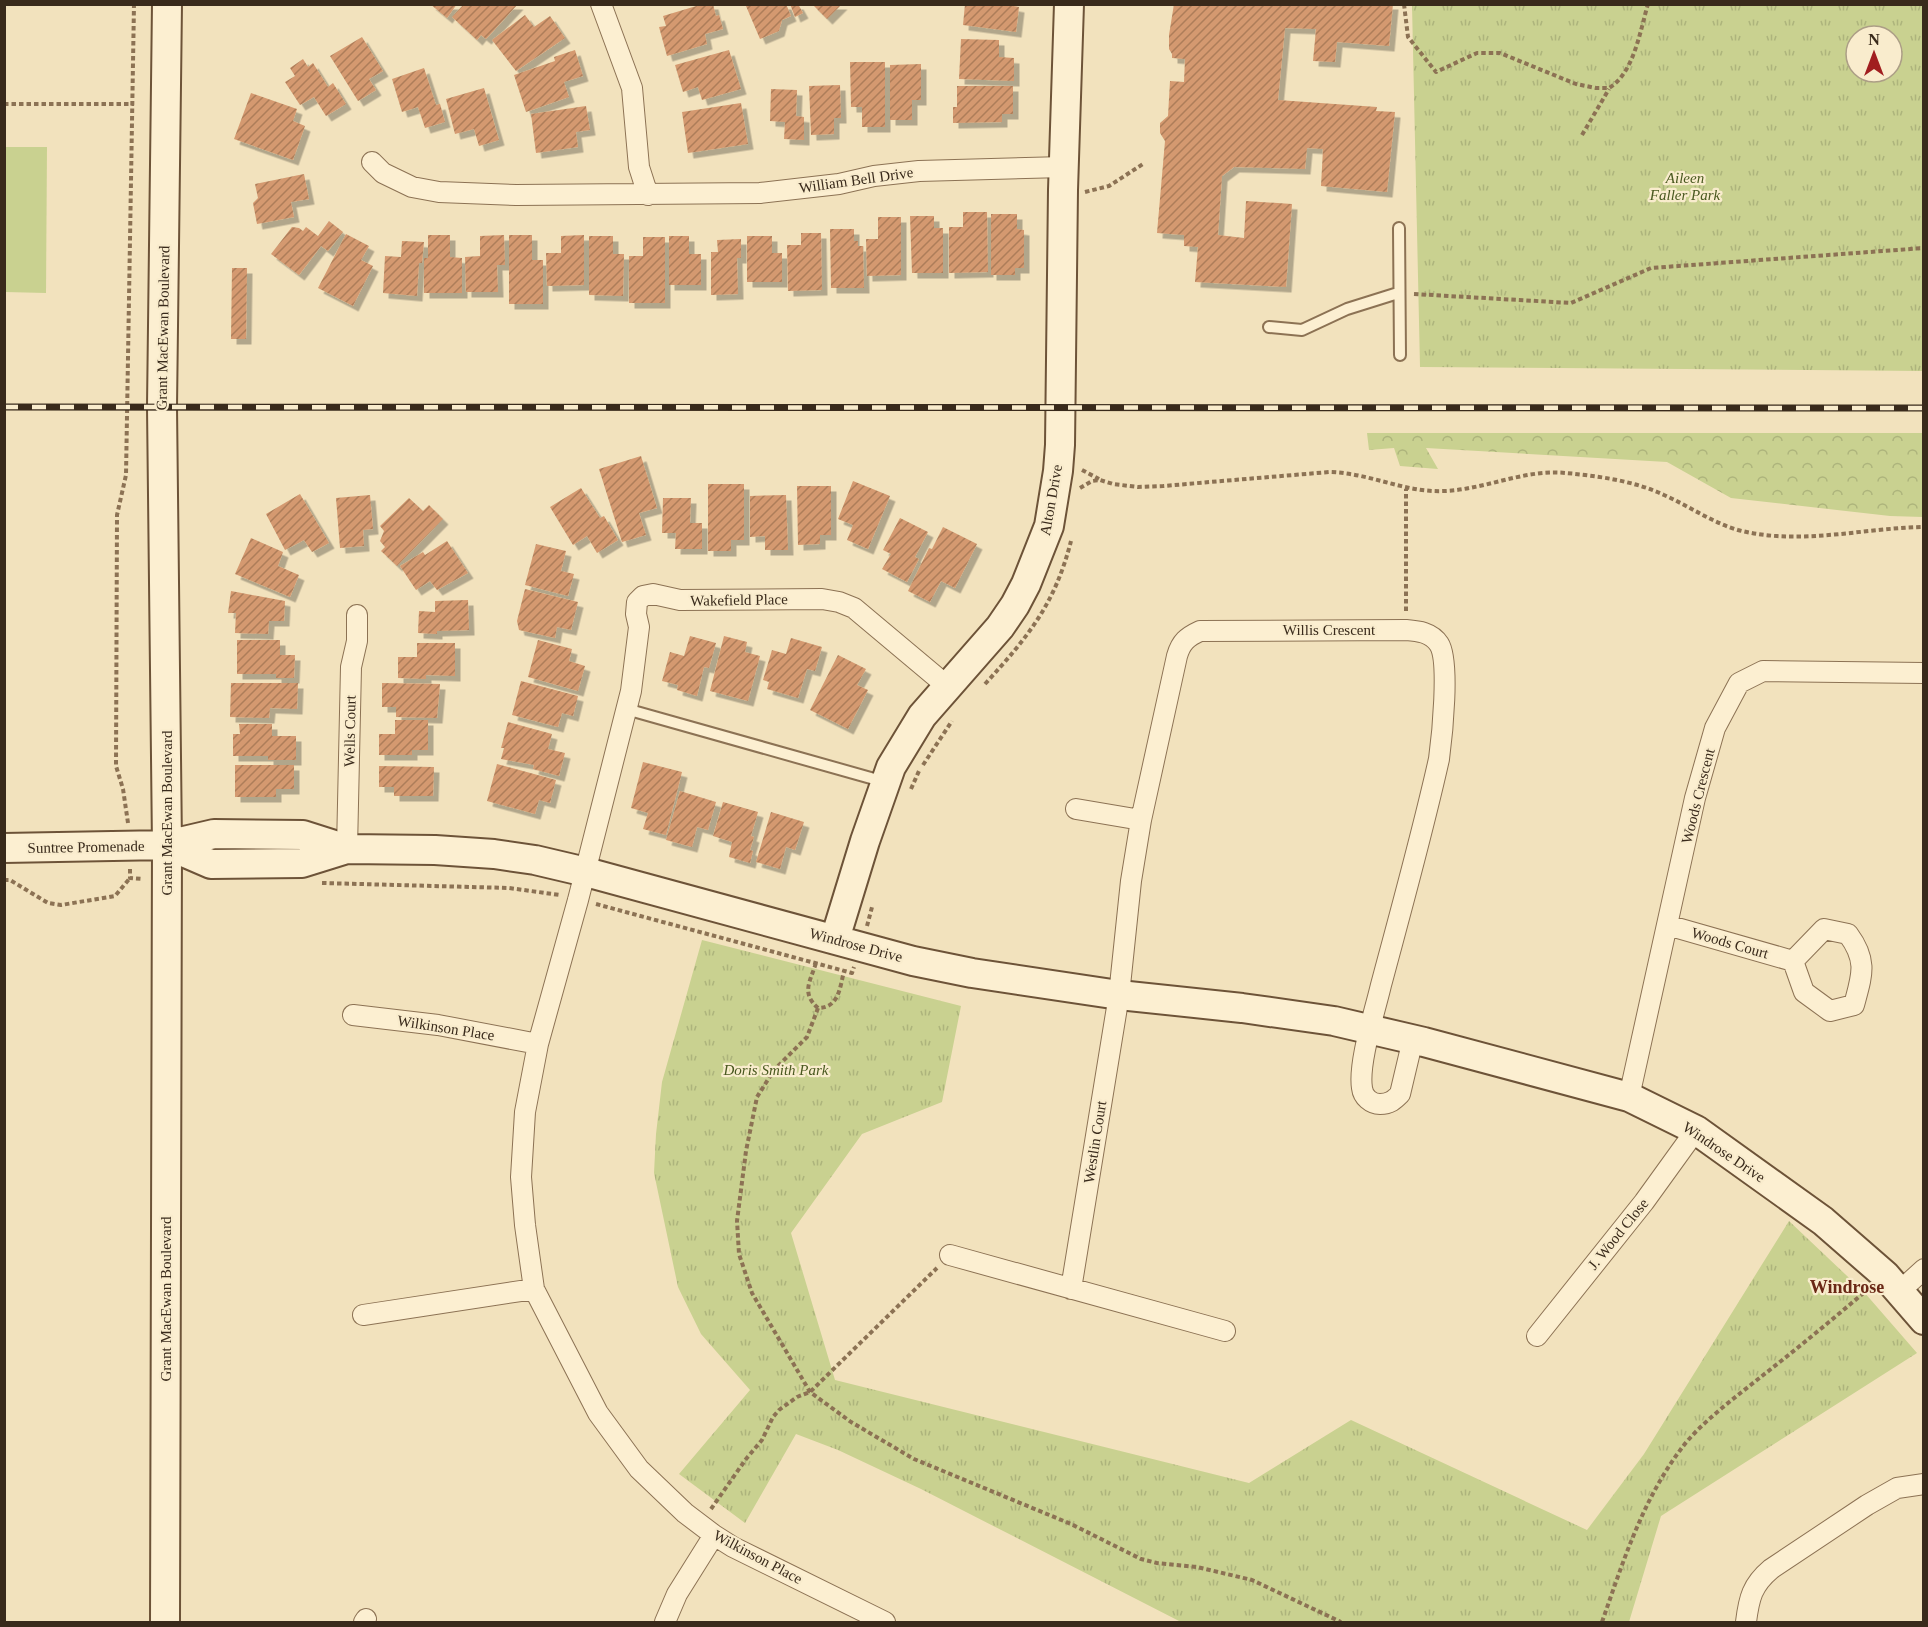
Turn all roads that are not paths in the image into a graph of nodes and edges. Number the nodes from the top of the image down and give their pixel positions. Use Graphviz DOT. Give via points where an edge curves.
graph roads {
  1 [pos="167,4"];
  2 [pos="601,4"];
  3 [pos="1069,4"];
  4 [pos="372,162"];
  5 [pos="1064,167"];
  6 [pos="648,195"];
  7 [pos="1399,228"];
  8 [pos="1398,293"];
  9 [pos="1269,327"];
  10 [pos="1400,355"];
  11 [pos="357,615"];
  12 [pos="1923,673"];
  13 [pos="947,686"];
  14 [pos="626,710"];
  15 [pos="897,787"];
  16 [pos="1076,809"];
  17 [pos="1141,820"];
  18 [pos="168,845"];
  19 [pos="4,848"];
  20 [pos="347,849"];
  21 [pos="586,872"];
  22 [pos="1667,925"];
  23 [pos="848,943"];
  24 [pos="1793,961"];
  25 [pos="1119,995"];
  26 [pos="353,1015"];
  27 [pos="1370,1029"];
  28 [pos="1413,1039"];
  29 [pos="538,1044"];
  30 [pos="1629,1097"];
  31 [pos="1696,1130"];
  32 [pos="950,1255"];
  33 [pos="1923,1269"];
  34 [pos="1893,1283"];
  35 [pos="534,1289"];
  36 [pos="1071,1289"];
  37 [pos="363,1315"];
  38 [pos="1923,1320"];
  39 [pos="1225,1331"];
  40 [pos="1537,1336"];
  41 [pos="1923,1484"];
  42 [pos="707,1529"];
  43 [pos="165,1623"];
  44 [pos="665,1623"];
  45 [pos="885,1623"];
  46 [pos="1746,1623"];
  1 -- 18 [label="street, Grant MacEwan Boulevard" via="162,406"];
  2 -- 6 [label="street" via="632,88 639,167"];
  3 -- 5 [label="street, Alton Drive"];
  4 -- 6 [label="street, William Bell Drive" via="383,173 412,187 439,192"];
  5 -- 6 [label="street, William Bell Drive" via="919,171 760,193"];
  5 -- 13 [label="street, Alton Drive" via="1060,445 1049,526 1015,604 1000,627"];
  7 -- 8 [label="lane"];
  8 -- 9 [label="lane" via="1347,309 1302,330"];
  8 -- 10 [label="lane"];
  11 -- 20 [label="street, Wells Court" via="351,668"];
  12 -- 22 [label="street, Woods Crescent" via="1763,671 1739,683 1715,728"];
  13 -- 14 [label="street, Wakefield Place" via="854,608 839,602 680,600 653,594 637,602 639,627"];
  13 -- 15 [label="street, Alton Drive" via="922,716 891,767"];
  14 -- 15 [label="lane"];
  14 -- 21 [label="street, Wakefield Place"];
  15 -- 23 [label="street, Alton Drive" via="865,842"];
  16 -- 17 [label="street"];
  17 -- 25 [label="street, Willis Crescent"];
  17 -- 27 [label="street, Willis Crescent" via="1177,656 1189,636 1200,631 1406,630 1431,636 1440,645 1444,666 1441,741"];
  18 -- 19 [label="street, Suntree Promenade"];
  18 -- 20 [label="street, Windrose Drive" via="211,864 302,863"];
  18 -- 43 [label="street, Grant MacEwan Boulevard"];
  20 -- 21 [label="street, Windrose Drive" via="494,854"];
  21 -- 23 [label="street, Windrose Drive"];
  21 -- 29 [label="street, Wilkinson Place"];
  22 -- 24 [label="street, Woods Court"];
  22 -- 30 [label="street, Woods Crescent"];
  23 -- 25 [label="street, Windrose Drive" via="972,973"];
  25 -- 27 [label="street, Windrose Drive" via="1302,1016"];
  25 -- 36 [label="street, Westlin Court"];
  26 -- 29 [label="street, Wilkinson Place" via="438,1025"];
  27 -- 28 [label="street, Windrose Drive"];
  27 -- 28 [label="street" via="1362,1091 1367,1100 1377,1104 1394,1101 1400,1094"];
  28 -- 30 [label="street, Windrose Drive"];
  29 -- 35 [label="street, Wilkinson Place" via="525,1112 521,1177"];
  30 -- 31 [label="street, Windrose Drive"];
  31 -- 34 [label="street, Windrose Drive" via="1823,1221"];
  31 -- 40 [label="street, J. Wood Close"];
  32 -- 36 [label="street"];
  33 -- 34 [label="street"];
  34 -- 38 [label="street, Windrose Drive"];
  35 -- 37 [label="street"];
  35 -- 42 [label="street, Wilkinson Place" via="598,1413 639,1469"];
  36 -- 39 [label="street"];
  41 -- 46 [label="street" via="1897,1488 1867,1505 1758,1579"];
  42 -- 44 [label="street"];
  42 -- 45 [label="street, Wilkinson Place"];
}
